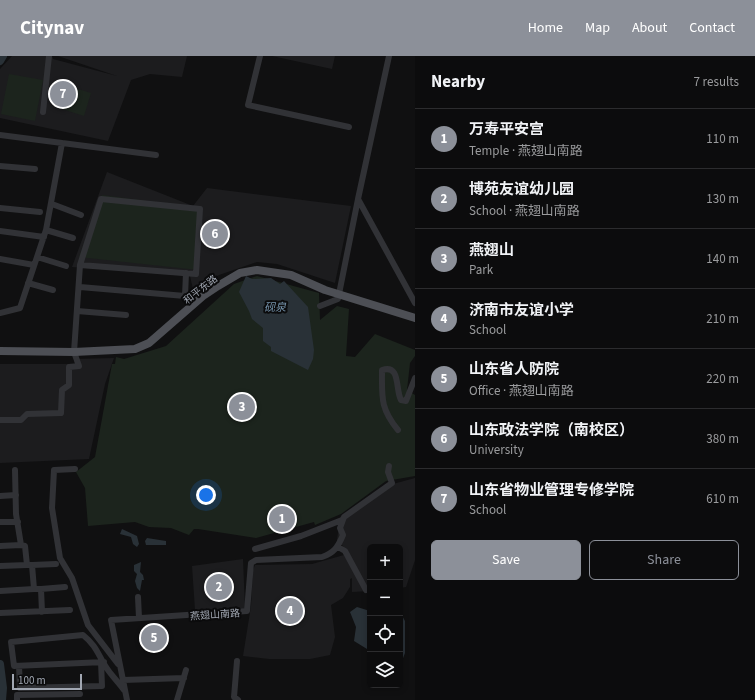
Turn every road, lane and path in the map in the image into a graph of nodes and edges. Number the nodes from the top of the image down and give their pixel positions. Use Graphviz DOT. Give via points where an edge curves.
graph roads {
  1 [pos="49,56"];
  2 [pos="260,56"];
  3 [pos="389,56"];
  4 [pos="43,112"];
  5 [pos="349,127"];
  6 [pos="0,135"];
  7 [pos="62,143"];
  8 [pos="156,154"];
  9 [pos="0,166"];
  10 [pos="35,169"];
  11 [pos="358,199"];
  12 [pos="52,204"];
  13 [pos="0,208"];
  14 [pos="40,212"];
  15 [pos="81,215"];
  16 [pos="46,230"];
  17 [pos="0,231"];
  18 [pos="44,237"];
  19 [pos="72,238"];
  20 [pos="37,257"];
  21 [pos="0,259"];
  22 [pos="34,265"];
  23 [pos="80,265"];
  24 [pos="66,266"];
  25 [pos="186,273"];
  26 [pos="28,283"];
  27 [pos="80,287"];
  28 [pos="53,290"];
  29 [pos="338,294"];
  30 [pos="415,303"];
  31 [pos="320,306"];
  32 [pos="77,311"];
  33 [pos="0,313"];
  34 [pos="126,315"];
  35 [pos="415,318"];
  36 [pos="0,351"];
  37 [pos="74,352"];
  38 [pos="415,378"];
  39 [pos="0,420"];
  40 [pos="398,430"];
  41 [pos="389,466"];
  42 [pos="75,469"];
  43 [pos="16,470"];
  44 [pos="16,495"];
  45 [pos="0,496"];
  46 [pos="342,520"];
  47 [pos="0,522"];
  48 [pos="18,522"];
  49 [pos="20,545"];
  50 [pos="0,546"];
  51 [pos="338,547"];
  52 [pos="255,549"];
  53 [pos="56,564"];
  54 [pos="29,565"];
  55 [pos="0,566"];
  56 [pos="66,587"];
  57 [pos="34,589"];
  58 [pos="41,589"];
  59 [pos="366,590"];
  60 [pos="0,591"];
  61 [pos="138,597"];
  62 [pos="70,610"];
  63 [pos="42,612"];
  64 [pos="0,613"];
  65 [pos="140,618"];
  66 [pos="237,661"];
  67 [pos="102,662"];
  68 [pos="19,666"];
  69 [pos="119,666"];
  70 [pos="186,670"];
  71 [pos="184,678"];
  72 [pos="123,680"];
  73 [pos="125,691"];
  74 [pos="80,694"];
  75 [pos="17,700"];
  76 [pos="127,700"];
  77 [pos="177,700"];
  78 [pos="238,700"];
  1 -- 4 [label="street"];
  2 -- 5 [label="street" via="248,105"];
  3 -- 11 [label="street"];
  6 -- 7 [label="street"];
  7 -- 8 [label="street"];
  7 -- 12 [label="street"];
  9 -- 10 [label="street"];
  11 -- 29 [label="street"];
  11 -- 30 [label="street"];
  12 -- 15 [label="street"];
  12 -- 16 [label="street"];
  13 -- 14 [label="street"];
  16 -- 18 [label="street"];
  16 -- 19 [label="street"];
  17 -- 18 [label="street"];
  18 -- 20 [label="street"];
  20 -- 22 [label="street"];
  20 -- 24 [label="street"];
  21 -- 22 [label="street"];
  22 -- 26 [label="street"];
  23 -- 25 [label="street"];
  23 -- 25 [label="street" via="101,199 200,209 196,274"];
  23 -- 32 [label="street"];
  25 -- 27 [label="street" via="185,296"];
  26 -- 28 [label="street"];
  26 -- 33 [label="street" via="20,308"];
  29 -- 31 [label="street" via="338,300"];
  29 -- 35 [label="main road, 和平东路"];
  29 -- 37 [label="main road, 和平东路" via="274,271 240,273 203,296 149,343 135,349"];
  32 -- 34 [label="street"];
  32 -- 37 [label="street"];
  36 -- 37 [label="main road, 和平东路"];
  37 -- 39 [label="street" via="79,366 69,367 69,385 62,390 61,413 27,414 21,420"];
  38 -- 40 [label="street" via="406,401 401,400 395,373 387,368 382,370 382,396 387,416"];
  41 -- 46 [label="street" via="388,472 392,483"];
  42 -- 69 [label="street" via="54,470 52,508 60,558 72,578 88,625"];
  43 -- 44 [label="street"];
  44 -- 45 [label="street"];
  44 -- 48 [label="street"];
  46 -- 51 [label="street" via="340,528 343,535"];
  46 -- 52 [label="street" via="302,536"];
  47 -- 48 [label="street"];
  48 -- 49 [label="street"];
  49 -- 50 [label="street"];
  49 -- 54 [label="street" via="25,546"];
  51 -- 59 [label="street" via="345,551"];
  51 -- 65 [label="street, 燕翅山南路" via="331,554 322,557 256,560 251,563 247,611"];
  53 -- 54 [label="street"];
  54 -- 55 [label="street"];
  54 -- 57 [label="street"];
  56 -- 58 [label="street"];
  57 -- 58 [label="street"];
  57 -- 60 [label="street"];
  58 -- 63 [label="street"];
  61 -- 65 [label="street"];
  62 -- 63 [label="street"];
  63 -- 64 [label="street"];
  65 -- 69 [label="street, 燕翅山南路" via="111,620"];
  66 -- 78 [label="street" via="234,697"];
  67 -- 68 [label="street"];
  67 -- 68 [label="street" via="102,686 20,688"];
  67 -- 68 [label="street" via="94,644 83,636 11,642 14,666"];
  67 -- 73 [label="street"];
  69 -- 72 [label="street, 燕翅山南路"];
  70 -- 71 [label="street"];
  71 -- 72 [label="street"];
  71 -- 77 [label="street"];
  72 -- 73 [label="street, 燕翅山南路"];
  73 -- 76 [label="street, 燕翅山南路"];
  74 -- 75 [label="street" via="18,695"];
}
